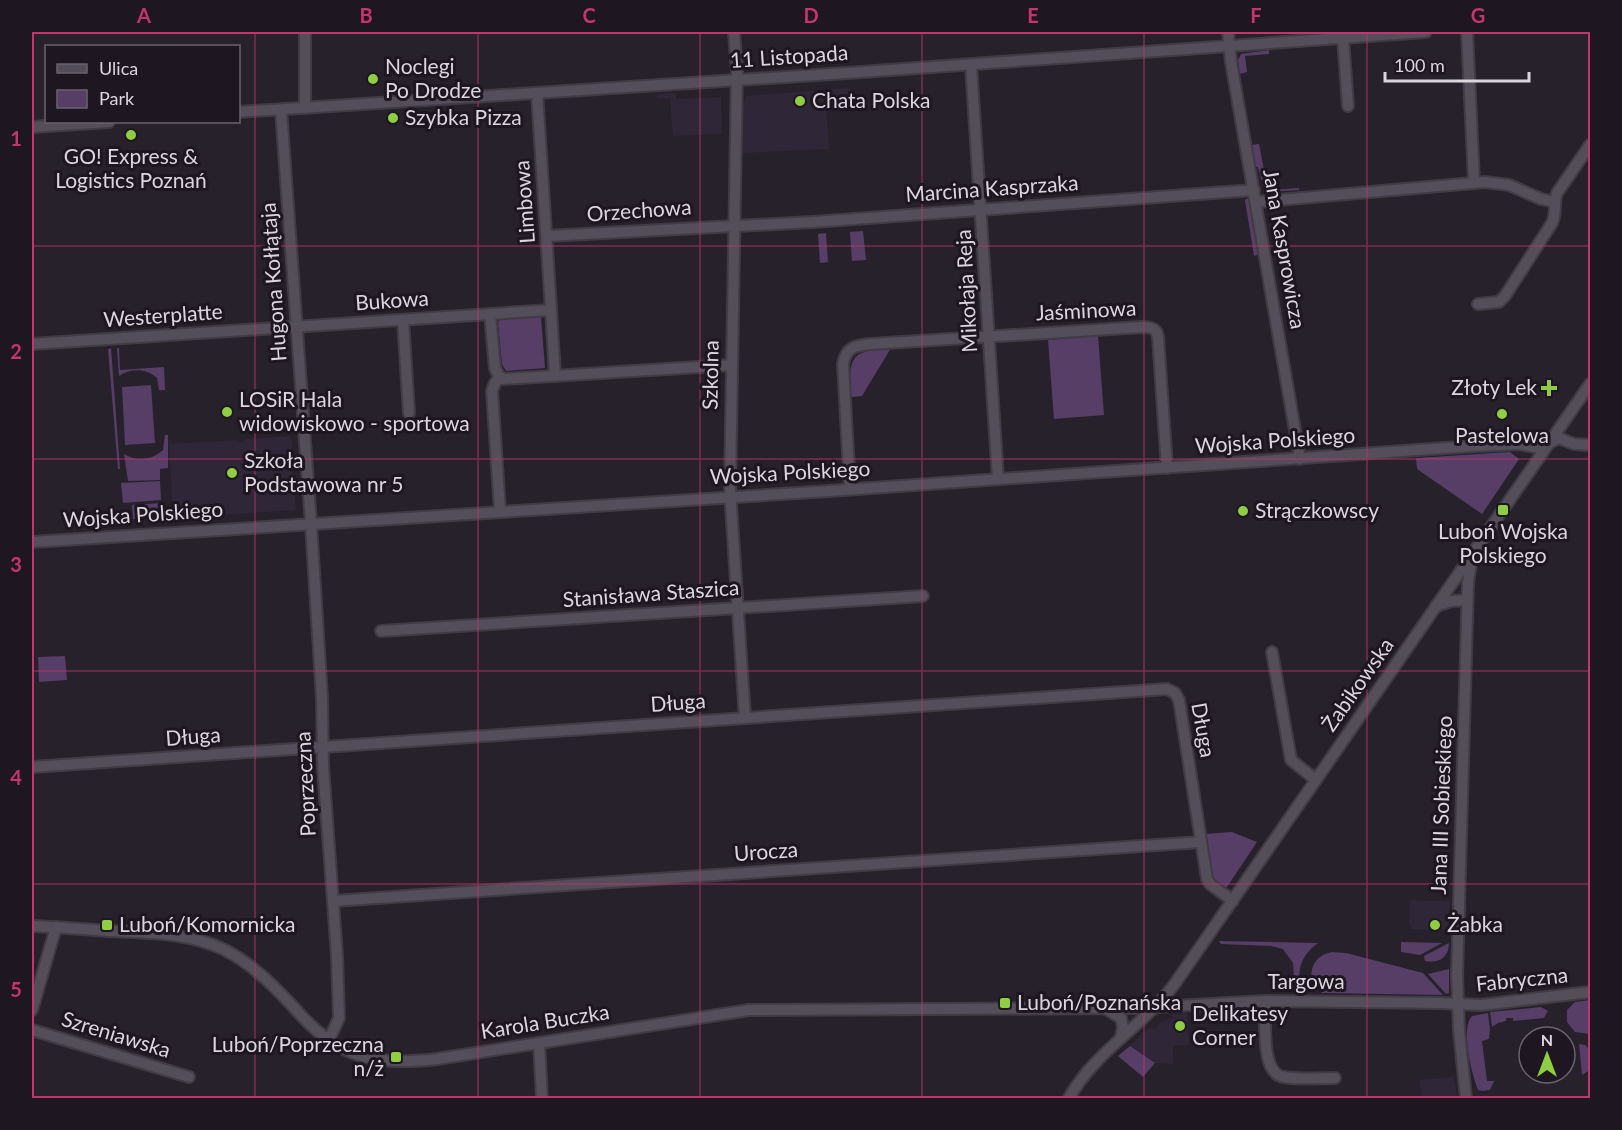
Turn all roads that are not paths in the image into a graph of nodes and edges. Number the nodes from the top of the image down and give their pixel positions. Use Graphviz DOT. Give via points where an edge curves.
graph roads {
  1 [pos="305,32"];
  2 [pos="734,32"];
  3 [pos="1228,32"];
  4 [pos="1426,32"];
  5 [pos="1467,32"];
  6 [pos="1371,34"];
  7 [pos="1342,38"];
  8 [pos="1229,46"];
  9 [pos="971,65"];
  10 [pos="736,80"];
  11 [pos="537,93"];
  12 [pos="1348,106"];
  13 [pos="305,108"];
  14 [pos="281,110"];
  15 [pos="240,112"];
  16 [pos="94,123"];
  17 [pos="32,127"];
  18 [pos="1590,145"];
  19 [pos="1474,182"];
  20 [pos="1254,190"];
  21 [pos="1256,202"];
  22 [pos="1555,202"];
  23 [pos="981,209"];
  24 [pos="733,226"];
  25 [pos="547,236"];
  26 [pos="1478,304"];
  27 [pos="551,310"];
  28 [pos="490,314"];
  29 [pos="403,320"];
  30 [pos="297,327"];
  31 [pos="989,337"];
  32 [pos="32,344"];
  33 [pos="731,365"];
  34 [pos="555,376"];
  35 [pos="500,377"];
  36 [pos="1590,384"];
  37 [pos="409,414"];
  38 [pos="1549,443"];
  39 [pos="1590,445"];
  40 [pos="1300,459"];
  41 [pos="1167,468"];
  42 [pos="998,479"];
  43 [pos="850,489"];
  44 [pos="730,496"];
  45 [pos="500,510"];
  46 [pos="311,524"];
  47 [pos="32,542"];
  48 [pos="1475,550"];
  49 [pos="923,596"];
  50 [pos="1467,600"];
  51 [pos="1436,606"];
  52 [pos="736,608"];
  53 [pos="381,631"];
  54 [pos="1272,652"];
  55 [pos="744,718"];
  56 [pos="323,748"];
  57 [pos="32,767"];
  58 [pos="1316,780"];
  59 [pos="1201,842"];
  60 [pos="333,901"];
  61 [pos="1233,901"];
  62 [pos="32,926"];
  63 [pos="56,927"];
  64 [pos="1590,992"];
  65 [pos="1265,1001"];
  66 [pos="1457,1004"];
  67 [pos="1155,1007"];
  68 [pos="1106,1008"];
  69 [pos="32,1010"];
  70 [pos="32,1030"];
  71 [pos="1121,1037"];
  72 [pos="329,1040"];
  73 [pos="539,1043"];
  74 [pos="189,1077"];
  75 [pos="1335,1078"];
  76 [pos="542,1098"];
  77 [pos="1069,1098"];
  78 [pos="1466,1098"];
  1 -- 13 [label="street"];
  2 -- 10 [label="street, Szkolna"];
  3 -- 8 [label="street, Jana Kasprowicza"];
  4 -- 6 [label="street, 11 Listopada"];
  5 -- 19 [label="street"];
  6 -- 7 [label="street, 11 Listopada"];
  7 -- 8 [label="street, 11 Listopada"];
  7 -- 12 [label="street"];
  8 -- 9 [label="street, 11 Listopada"];
  8 -- 20 [label="street, Jana Kasprowicza"];
  9 -- 10 [label="street, 11 Listopada"];
  9 -- 23 [label="street, Mikołaja Reja"];
  10 -- 11 [label="street, 11 Listopada"];
  10 -- 24 [label="street, Szkolna"];
  11 -- 13 [label="street, 11 Listopada"];
  11 -- 25 [label="street, Limbowa"];
  13 -- 14 [label="street, 11 Listopada"];
  14 -- 15 [label="street, 11 Listopada"];
  14 -- 30 [label="street, Hugona Kołłątaja"];
  16 -- 17 [label="street"];
  18 -- 22 [label="street" via="1560,188"];
  19 -- 21 [label="street"];
  19 -- 22 [label="street" via="1509,185"];
  20 -- 21 [label="street, Jana Kasprowicza"];
  20 -- 23 [label="street, Marcina Kasprzaka"];
  21 -- 40 [label="street, Jana Kasprowicza"];
  22 -- 26 [label="street" via="1552,223 1503,299"];
  23 -- 24 [label="street, Marcina Kasprzaka"];
  23 -- 31 [label="street, Mikołaja Reja"];
  24 -- 25 [label="street, Orzechowa"];
  24 -- 33 [label="street, Szkolna"];
  25 -- 27 [label="street, Limbowa"];
  27 -- 28 [label="street, Bukowa"];
  27 -- 34 [label="street"];
  28 -- 29 [label="street, Bukowa"];
  28 -- 35 [label="street" via="495,368"];
  29 -- 30 [label="street, Bukowa"];
  29 -- 37 [label="street"];
  30 -- 32 [label="street, Westerplatte"];
  30 -- 46 [label="street, Hugona Kołłątaja"];
  31 -- 41 [label="street, Jaśminowa" via="1152,328 1158,337"];
  31 -- 42 [label="street, Mikołaja Reja"];
  31 -- 43 [label="street" via="860,345 850,349 843,363"];
  33 -- 34 [label="street"];
  33 -- 44 [label="street, Szkolna"];
  34 -- 35 [label="street"];
  35 -- 45 [label="street" via="492,391"];
  36 -- 38 [label="street, Żabikowska"];
  38 -- 39 [label="street, Wojska Polskiego" via="1562,438"];
  38 -- 40 [label="street, Wojska Polskiego" via="1539,448 1519,444"];
  38 -- 48 [label="street, Żabikowska"];
  40 -- 41 [label="street, Wojska Polskiego"];
  41 -- 42 [label="street, Wojska Polskiego"];
  42 -- 43 [label="street, Wojska Polskiego"];
  43 -- 44 [label="street, Wojska Polskiego"];
  44 -- 45 [label="street, Wojska Polskiego"];
  44 -- 52 [label="street, Szkolna"];
  45 -- 46 [label="street, Wojska Polskiego"];
  46 -- 47 [label="street, Wojska Polskiego"];
  46 -- 56 [label="street, Poprzeczna"];
  48 -- 50 [label="street, Jana III Sobieskiego"];
  48 -- 51 [label="street, Żabikowska"];
  49 -- 52 [label="street, Stanisława Staszica"];
  50 -- 51 [label="street"];
  50 -- 66 [label="street, Jana III Sobieskiego"];
  51 -- 58 [label="street, Żabikowska"];
  52 -- 53 [label="street, Stanisława Staszica"];
  52 -- 55 [label="street, Szkolna"];
  54 -- 58 [label="street" via="1291,760"];
  55 -- 56 [label="street, Długa"];
  55 -- 59 [label="street, Długa" via="1171,690 1179,700"];
  56 -- 57 [label="street, Długa"];
  56 -- 60 [label="street, Poprzeczna"];
  58 -- 61 [label="street, Żabikowska"];
  59 -- 60 [label="street, Urocza"];
  59 -- 61 [label="street" via="1208,881"];
  60 -- 72 [label="street, Poprzeczna" via="339,1018"];
  61 -- 67 [label="street, Żabikowska"];
  62 -- 63 [label="street, Karola Buczka"];
  63 -- 69 [label="street"];
  63 -- 72 [label="street, Karola Buczka" via="177,935 223,949 266,979"];
  64 -- 66 [label="street, Fabryczna" via="1481,1005"];
  65 -- 66 [label="street, Targowa"];
  65 -- 67 [label="street, Targowa"];
  65 -- 75 [label="street" via="1268,1060 1274,1072 1283,1077"];
  66 -- 78 [label="street, Jana III Sobieskiego"];
  67 -- 68 [label="street, Karola Buczka"];
  67 -- 71 [label="street, Żabikowska"];
  68 -- 71 [label="street" via="1121,1018"];
  68 -- 73 [label="street, Karola Buczka" via="749,1010"];
  70 -- 74 [label="street, Szreniawska"];
  71 -- 77 [label="street, Żabikowska" via="1085,1073"];
  72 -- 73 [label="street, Karola Buczka" via="358,1056 397,1062"];
  73 -- 76 [label="street"];
}
